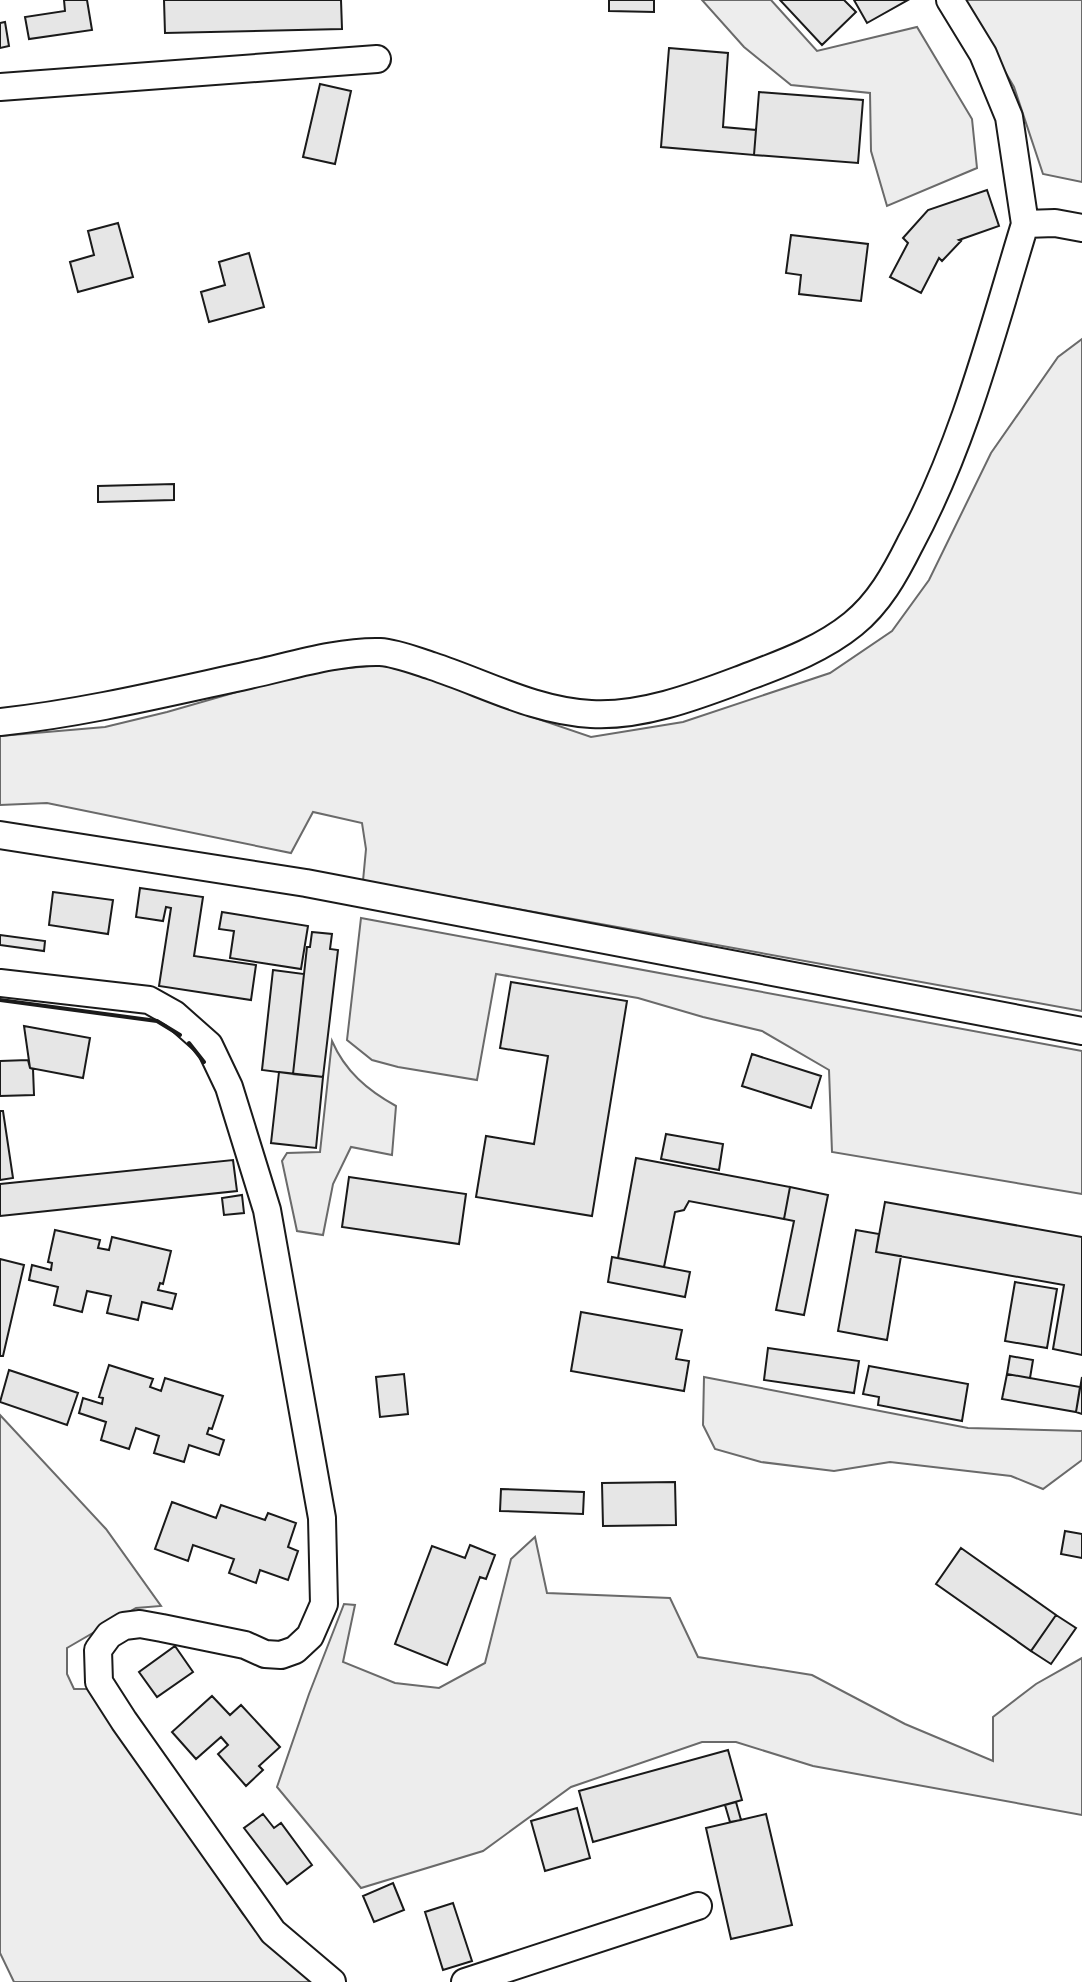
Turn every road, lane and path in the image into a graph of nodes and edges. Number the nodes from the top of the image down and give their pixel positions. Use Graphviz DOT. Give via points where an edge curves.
graph roads {
  1 [pos="950,0"];
  2 [pos="377,59"];
  3 [pos="0,87"];
  4 [pos="1025,224"];
  5 [pos="1082,228"];
  6 [pos="0,722"];
  7 [pos="0,835"];
  8 [pos="0,983"];
  9 [pos="1082,1031"];
  10 [pos="698,1906"];
  11 [pos="332,1982"];
  12 [pos="465,1982"];
  1 -- 4 [label="street" via="983,54 1009,117"];
  2 -- 3 [label="street"];
  4 -- 5 [label="street"];
  4 -- 6 [label="street" via="964,423 935,498 875,604 832,640 714,689 637,711 559,711 382,652 339,655 104,707"];
  7 -- 9 [label="street" via="306,883"];
  8 -- 11 [label="street" via="149,1000 209,1045 229,1087 267,1210 322,1518 324,1604 310,1636 281,1655 162,1628 124,1626 98,1650 99,1682 273,1932"];
  10 -- 12 [label="street"];
}
